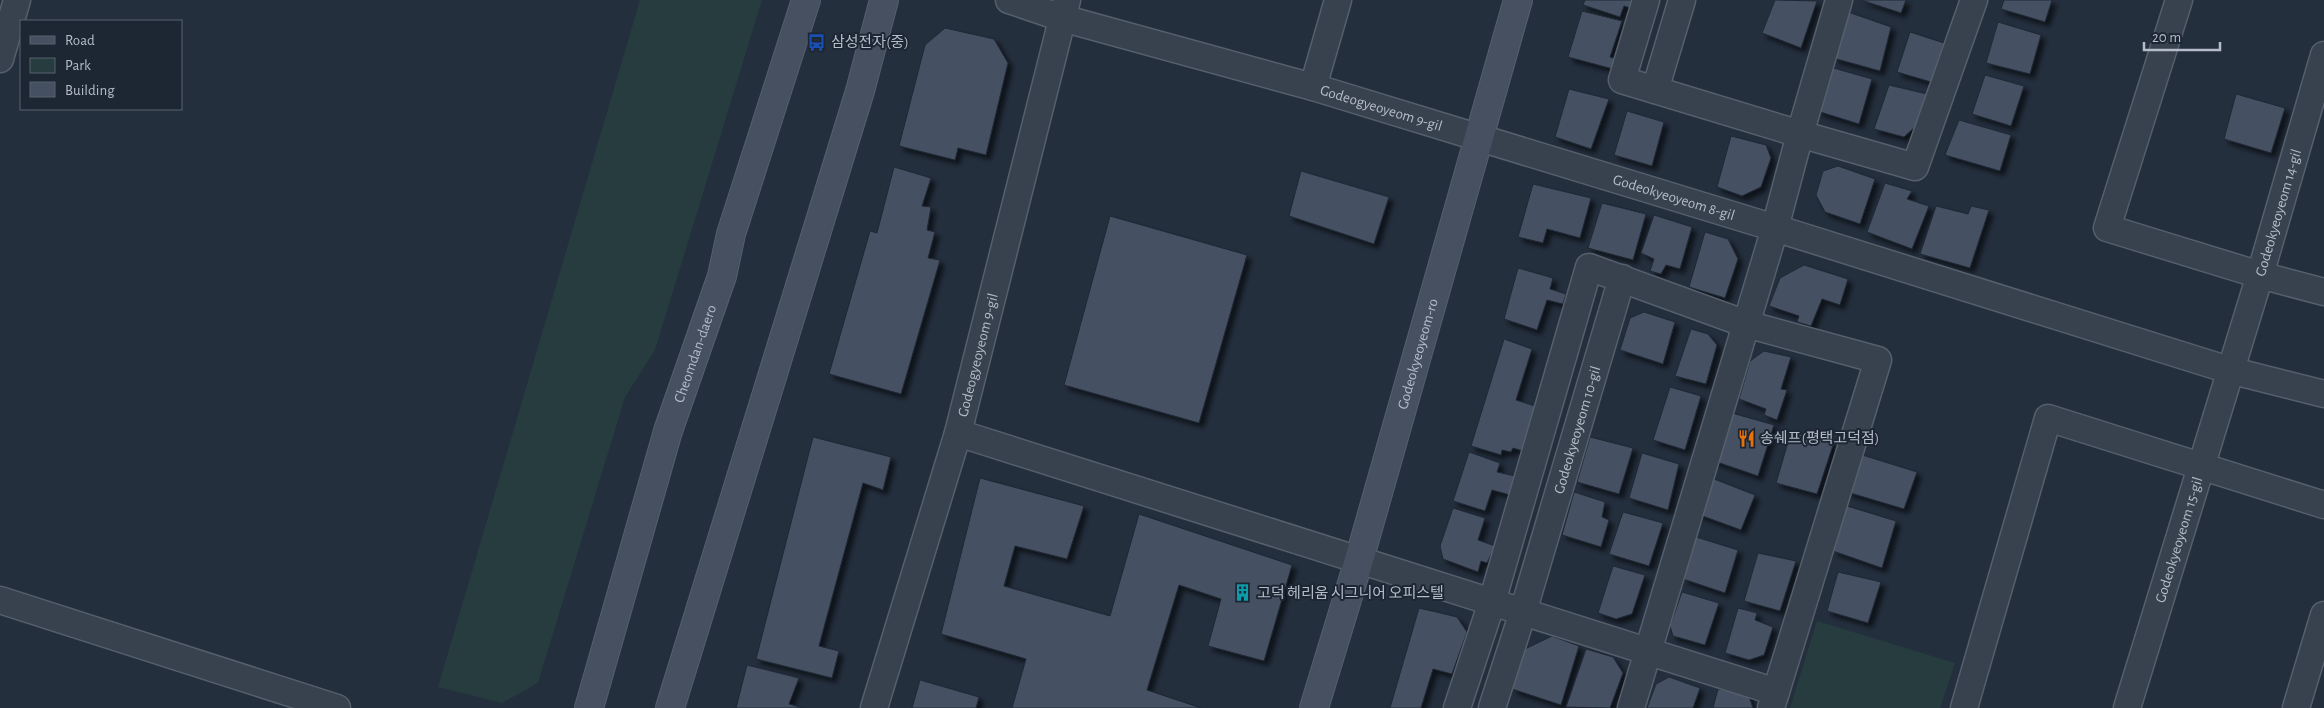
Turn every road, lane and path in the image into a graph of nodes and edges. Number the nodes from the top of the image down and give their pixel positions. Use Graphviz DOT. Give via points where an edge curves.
graph roads {
  1 [pos="18,0"];
  2 [pos="806,0"];
  3 [pos="884,0"];
  4 [pos="1009,0"];
  5 [pos="1338,0"];
  6 [pos="1518,0"];
  7 [pos="1646,0"];
  8 [pos="1682,0"];
  9 [pos="1839,0"];
  10 [pos="1974,0"];
  11 [pos="2179,0"];
  12 [pos="1065,9"];
  13 [pos="2324,55"];
  14 [pos="0,59"];
  15 [pos="1313,87"];
  16 [pos="1655,90"];
  17 [pos="1800,134"];
  18 [pos="1480,137"];
  19 [pos="1774,228"];
  20 [pos="2260,275"];
  21 [pos="1622,278"];
  22 [pos="2324,292"];
  23 [pos="1746,324"];
  24 [pos="2229,370"];
  25 [pos="2324,394"];
  26 [pos="958,433"];
  27 [pos="2201,466"];
  28 [pos="2324,505"];
  29 [pos="1359,560"];
  30 [pos="0,600"];
  31 [pos="1492,602"];
  32 [pos="1523,612"];
  33 [pos="2324,615"];
  34 [pos="1648,651"];
  35 [pos="1774,700"];
  36 [pos="337,708"];
  37 [pos="589,708"];
  38 [pos="670,708"];
  39 [pos="874,708"];
  40 [pos="1314,708"];
  41 [pos="1457,708"];
  42 [pos="1492,708"];
  43 [pos="1631,708"];
  44 [pos="1964,708"];
  45 [pos="2127,708"];
  46 [pos="2296,708"];
  1 -- 14 [label="street"];
  2 -- 37 [label="street, Cheomdan-daero" via="731,234 722,276 668,431"];
  3 -- 38 [label="street" via="860,91"];
  4 -- 12 [label="street"];
  5 -- 15 [label="street, Godeogyeoyeom 9-gil"];
  6 -- 18 [label="street, Godeokyeoyeom-ro"];
  7 -- 16 [label="street" via="1622,80"];
  8 -- 16 [label="street"];
  9 -- 17 [label="street"];
  10 -- 17 [label="street" via="1915,167"];
  11 -- 20 [label="street" via="2107,228"];
  12 -- 15 [label="street"];
  12 -- 26 [label="street, Godeogyeoyeom 9-gil"];
  13 -- 20 [label="street, Godeokyeoyeom 14-gil"];
  15 -- 18 [label="street, Godeogyeoyeom 9-gil"];
  16 -- 17 [label="street"];
  17 -- 19 [label="street"];
  18 -- 19 [label="street, Godeokyeoyeom 8-gil"];
  18 -- 29 [label="street, Godeokyeoyeom-ro"];
  19 -- 23 [label="street"];
  19 -- 24 [label="street, Godeokyeoyeom 8-gil"];
  20 -- 22 [label="street"];
  20 -- 24 [label="street, Godeokyeoyeom 14-gil"];
  21 -- 23 [label="street"];
  21 -- 31 [label="street" via="1589,268"];
  21 -- 32 [label="street, Godeokyeoyeom 10-gil"];
  23 -- 34 [label="street"];
  23 -- 35 [label="street" via="1878,360"];
  24 -- 25 [label="street, Godeokyeoyeom 8-gil"];
  24 -- 27 [label="street, Godeokyeoyeom 15-gil"];
  26 -- 29 [label="street"];
  26 -- 39 [label="street, Godeogyeoyeom 9-gil"];
  27 -- 28 [label="street"];
  27 -- 44 [label="street" via="2048,418"];
  27 -- 45 [label="street, Godeokyeoyeom 15-gil"];
  29 -- 31 [label="street"];
  29 -- 40 [label="street, Godeokyeoyeom-ro"];
  30 -- 36 [label="street"];
  31 -- 32 [label="street"];
  31 -- 41 [label="street"];
  32 -- 34 [label="street"];
  32 -- 42 [label="street, Godeokyeoyeom 10-gil"];
  33 -- 46 [label="street"];
  34 -- 35 [label="street"];
  34 -- 43 [label="street"];
}
